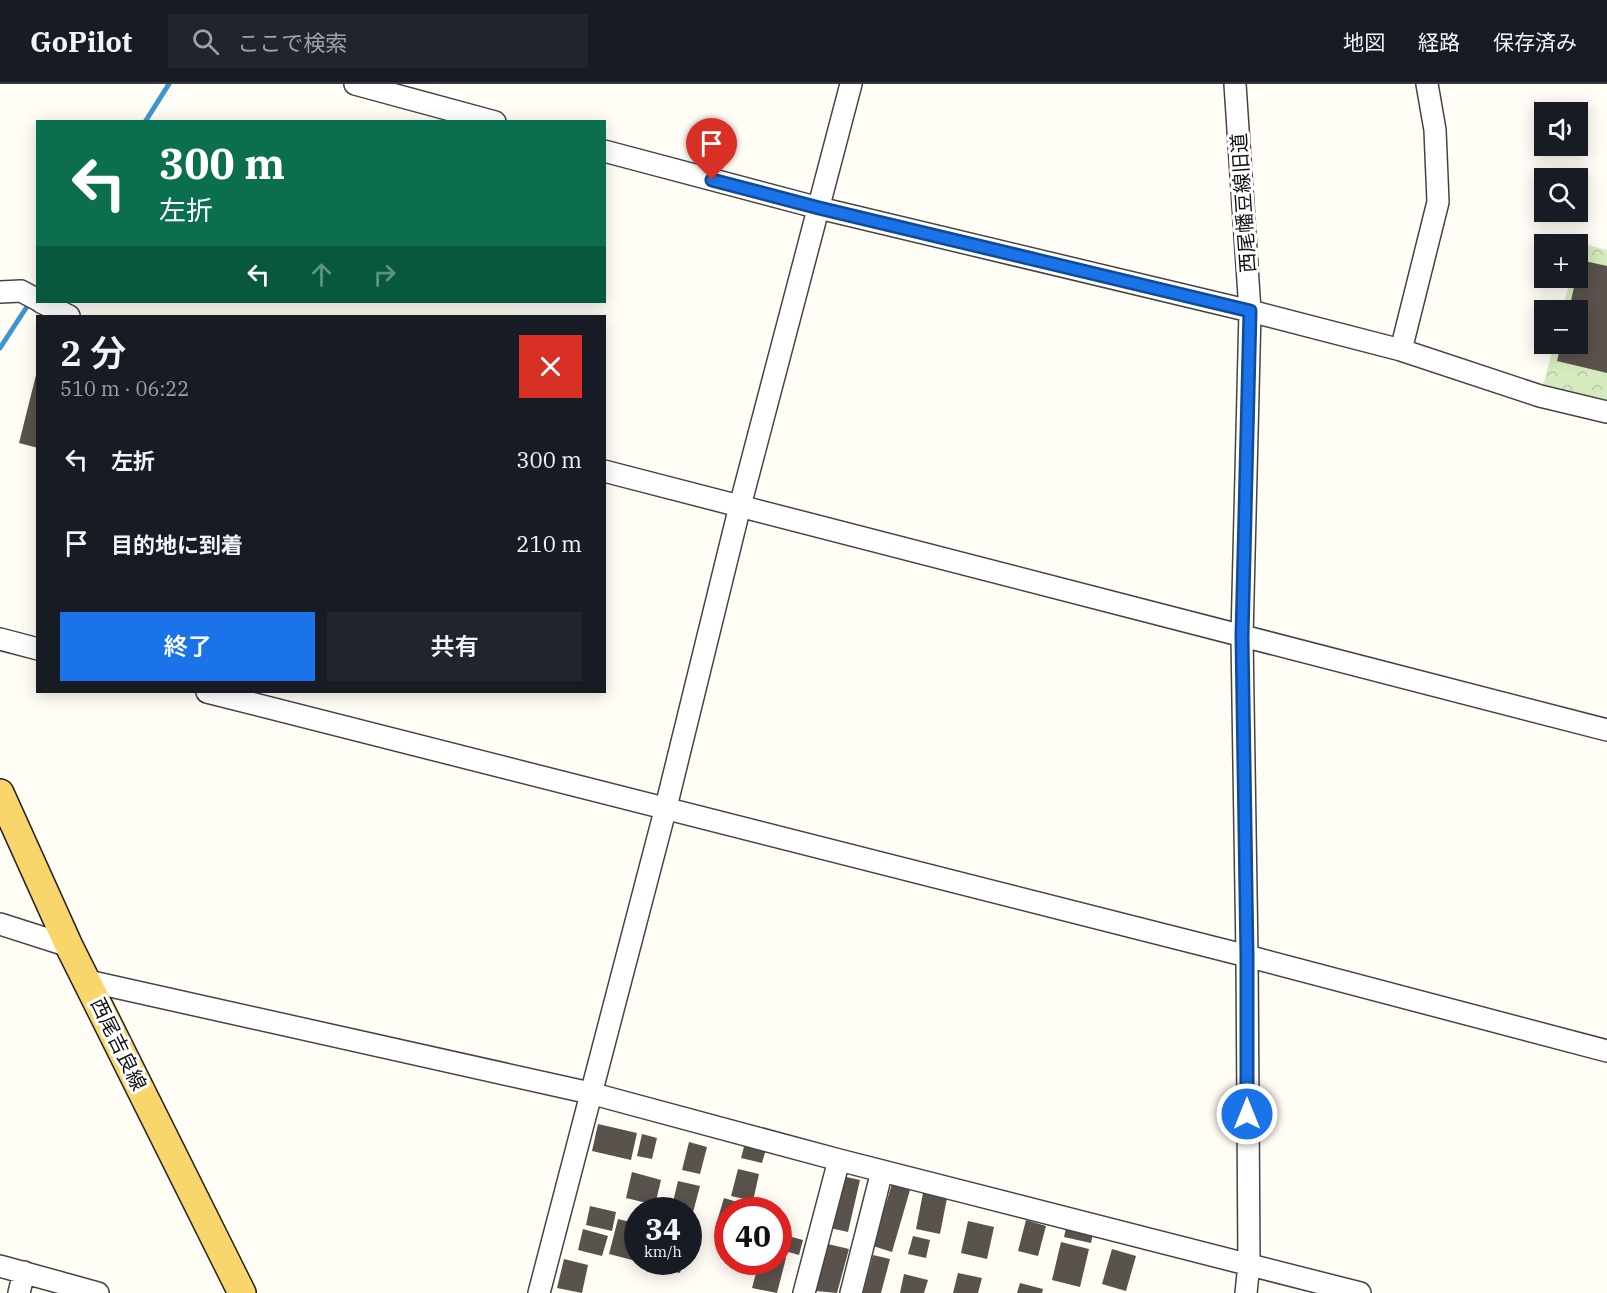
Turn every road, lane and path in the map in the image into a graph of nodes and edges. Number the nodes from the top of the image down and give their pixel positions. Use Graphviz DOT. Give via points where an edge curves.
graph roads {
  1 [pos="355,84"];
  2 [pos="851,84"];
  3 [pos="1235,84"];
  4 [pos="1427,84"];
  5 [pos="488,120"];
  6 [pos="606,152"];
  7 [pos="819,208"];
  8 [pos="0,292"];
  9 [pos="36,299"];
  10 [pos="44,303"];
  11 [pos="1250,311"];
  12 [pos="67,315"];
  13 [pos="1401,350"];
  14 [pos="1607,412"];
  15 [pos="606,472"];
  16 [pos="740,506"];
  17 [pos="1242,637"];
  18 [pos="0,639"];
  19 [pos="36,648"];
  20 [pos="211,693"];
  21 [pos="1607,730"];
  22 [pos="0,794"];
  23 [pos="666,807"];
  24 [pos="0,924"];
  25 [pos="69,946"];
  26 [pos="1247,956"];
  27 [pos="88,981"];
  28 [pos="1607,1051"];
  29 [pos="590,1093"];
  30 [pos="839,1160"];
  31 [pos="882,1171"];
  32 [pos="1249,1264"];
  33 [pos="0,1266"];
  34 [pos="24,1272"];
  35 [pos="19,1293"];
  36 [pos="98,1293"];
  37 [pos="242,1293"];
  38 [pos="539,1293"];
  39 [pos="804,1293"];
  40 [pos="851,1293"];
  41 [pos="1246,1293"];
  42 [pos="1360,1293"];
  1 -- 5 [label="street"];
  2 -- 7 [label="street"];
  3 -- 11 [label="street, 西尾幡豆線旧道"];
  4 -- 13 [label="street" via="1435,130 1438,202"];
  6 -- 7 [label="street"];
  7 -- 11 [label="street"];
  7 -- 16 [label="street"];
  8 -- 9 [label="street"];
  10 -- 12 [label="street"];
  11 -- 13 [label="street"];
  11 -- 17 [label="street, 西尾幡豆線旧道"];
  13 -- 14 [label="street" via="1540,396"];
  15 -- 16 [label="street"];
  16 -- 17 [label="street"];
  16 -- 23 [label="street"];
  17 -- 21 [label="street"];
  17 -- 26 [label="street, 西尾幡豆線旧道"];
  18 -- 19 [label="street"];
  20 -- 23 [label="street"];
  22 -- 25 [label="main road, 西尾吉良線"];
  23 -- 26 [label="street"];
  23 -- 29 [label="street"];
  24 -- 25 [label="street"];
  25 -- 27 [label="main road, 西尾吉良線"];
  26 -- 28 [label="street"];
  26 -- 32 [label="street, 西尾幡豆線旧道"];
  27 -- 29 [label="street"];
  27 -- 37 [label="main road, 西尾吉良線"];
  29 -- 30 [label="street"];
  29 -- 38 [label="street"];
  30 -- 31 [label="street"];
  30 -- 39 [label="street"];
  31 -- 32 [label="street"];
  31 -- 40 [label="street"];
  32 -- 41 [label="street, 西尾幡豆線旧道"];
  32 -- 42 [label="street"];
  33 -- 34 [label="street"];
  34 -- 35 [label="street"];
  34 -- 36 [label="street"];
}
